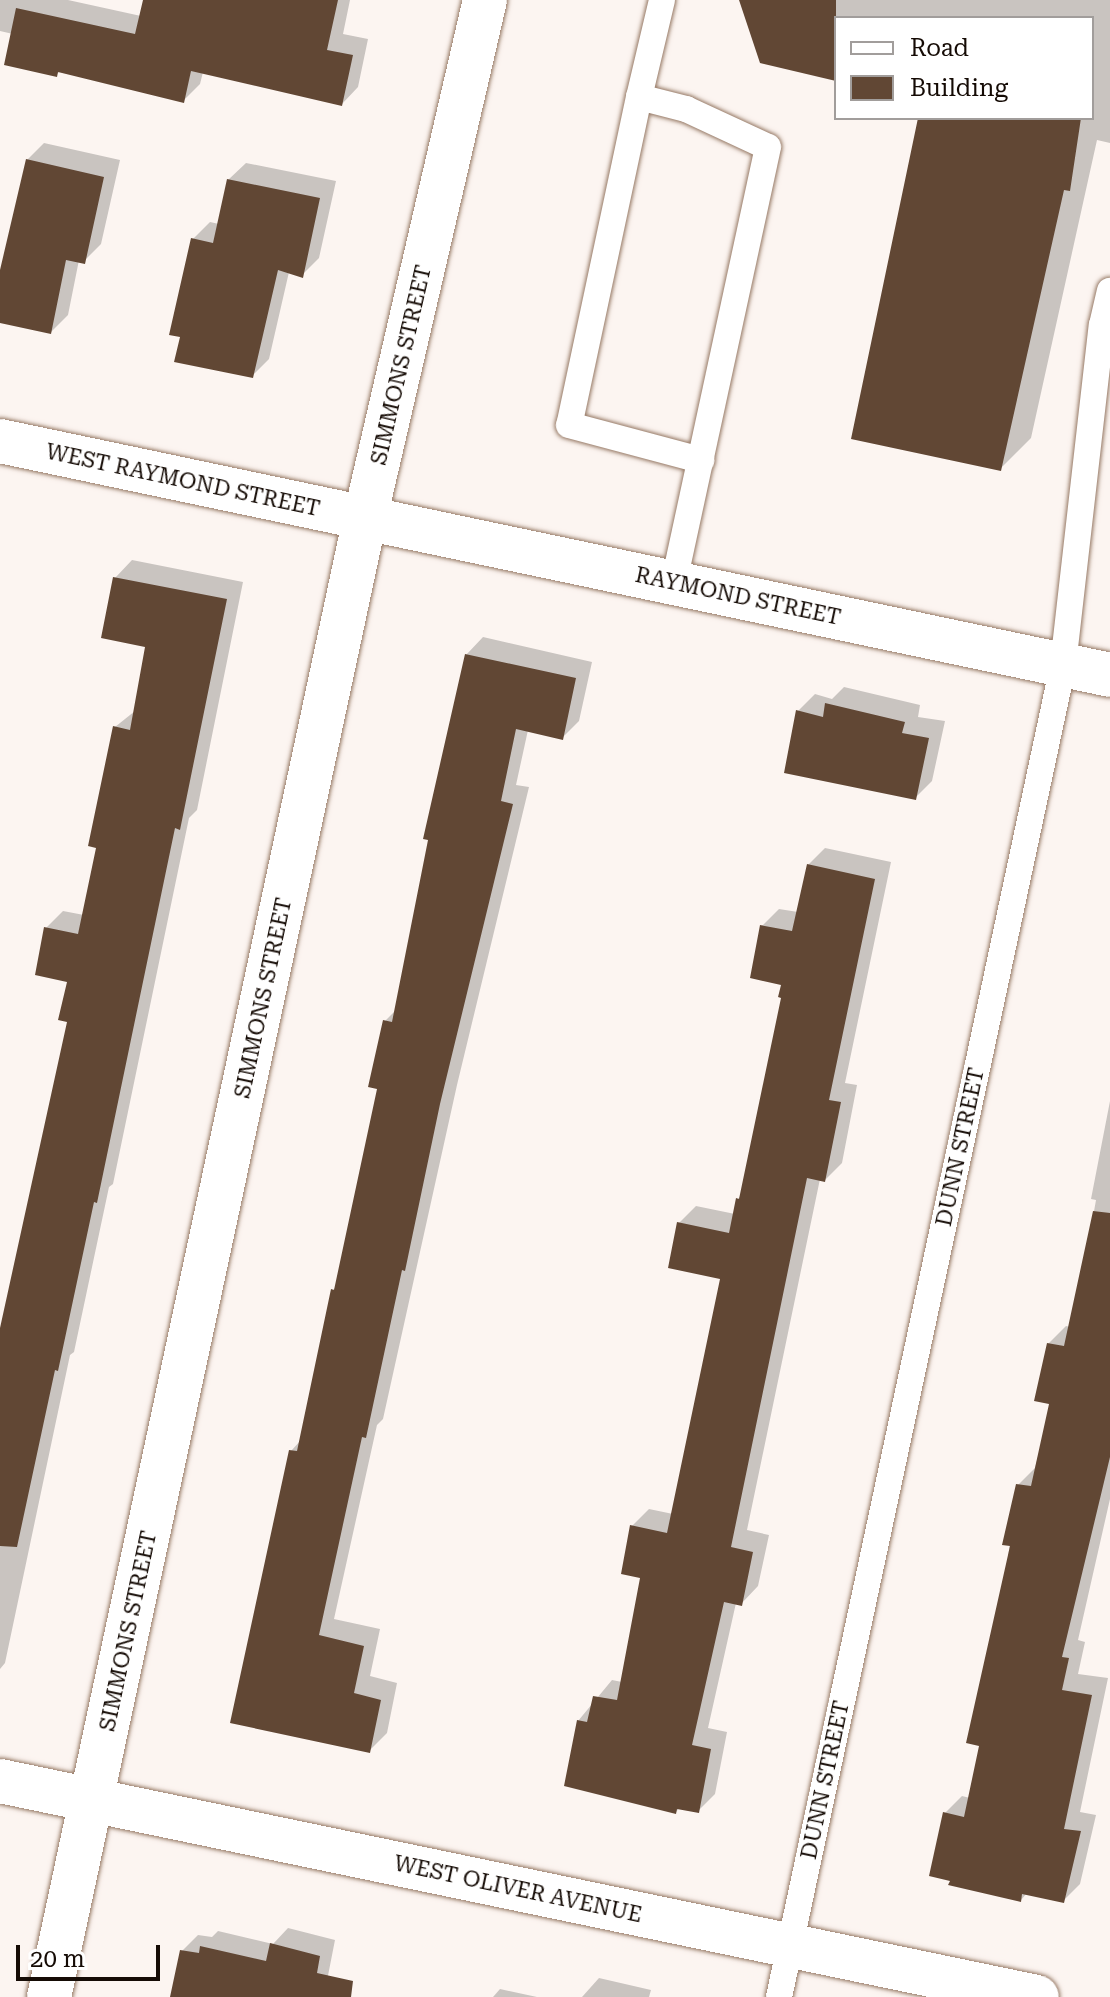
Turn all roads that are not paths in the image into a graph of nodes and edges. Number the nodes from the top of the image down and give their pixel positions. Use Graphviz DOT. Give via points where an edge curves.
graph roads {
  1 [pos="485,0"];
  2 [pos="662,0"];
  3 [pos="639,97"];
  4 [pos="1110,291"];
  5 [pos="0,441"];
  6 [pos="701,460"];
  7 [pos="365,518"];
  8 [pos="674,583"];
  9 [pos="1063,665"];
  10 [pos="1110,675"];
  11 [pos="0,1781"];
  12 [pos="92,1800"];
  13 [pos="790,1945"];
  14 [pos="49,1997"];
  15 [pos="779,1997"];
  16 [pos="1037,1997"];
  1 -- 7 [label="street, SIMMONS STREET"];
  2 -- 3 [label="lane"];
  3 -- 6 [label="lane" via="686,109 768,147"];
  3 -- 6 [label="lane" via="569,425"];
  4 -- 9 [label="lane, DUNN STREET"];
  5 -- 7 [label="street, WEST RAYMOND STREET"];
  6 -- 8 [label="lane"];
  7 -- 8 [label="street, RAYMOND STREET"];
  7 -- 12 [label="street, SIMMONS STREET"];
  8 -- 9 [label="street, RAYMOND STREET"];
  9 -- 10 [label="street, RAYMOND STREET"];
  9 -- 13 [label="lane, DUNN STREET"];
  11 -- 12 [label="street, WEST OLIVER AVENUE"];
  12 -- 13 [label="street, WEST OLIVER AVENUE"];
  12 -- 14 [label="street, SIMMONS STREET"];
  13 -- 15 [label="lane, DUNN STREET"];
  13 -- 16 [label="street, WEST OLIVER AVENUE"];
}
